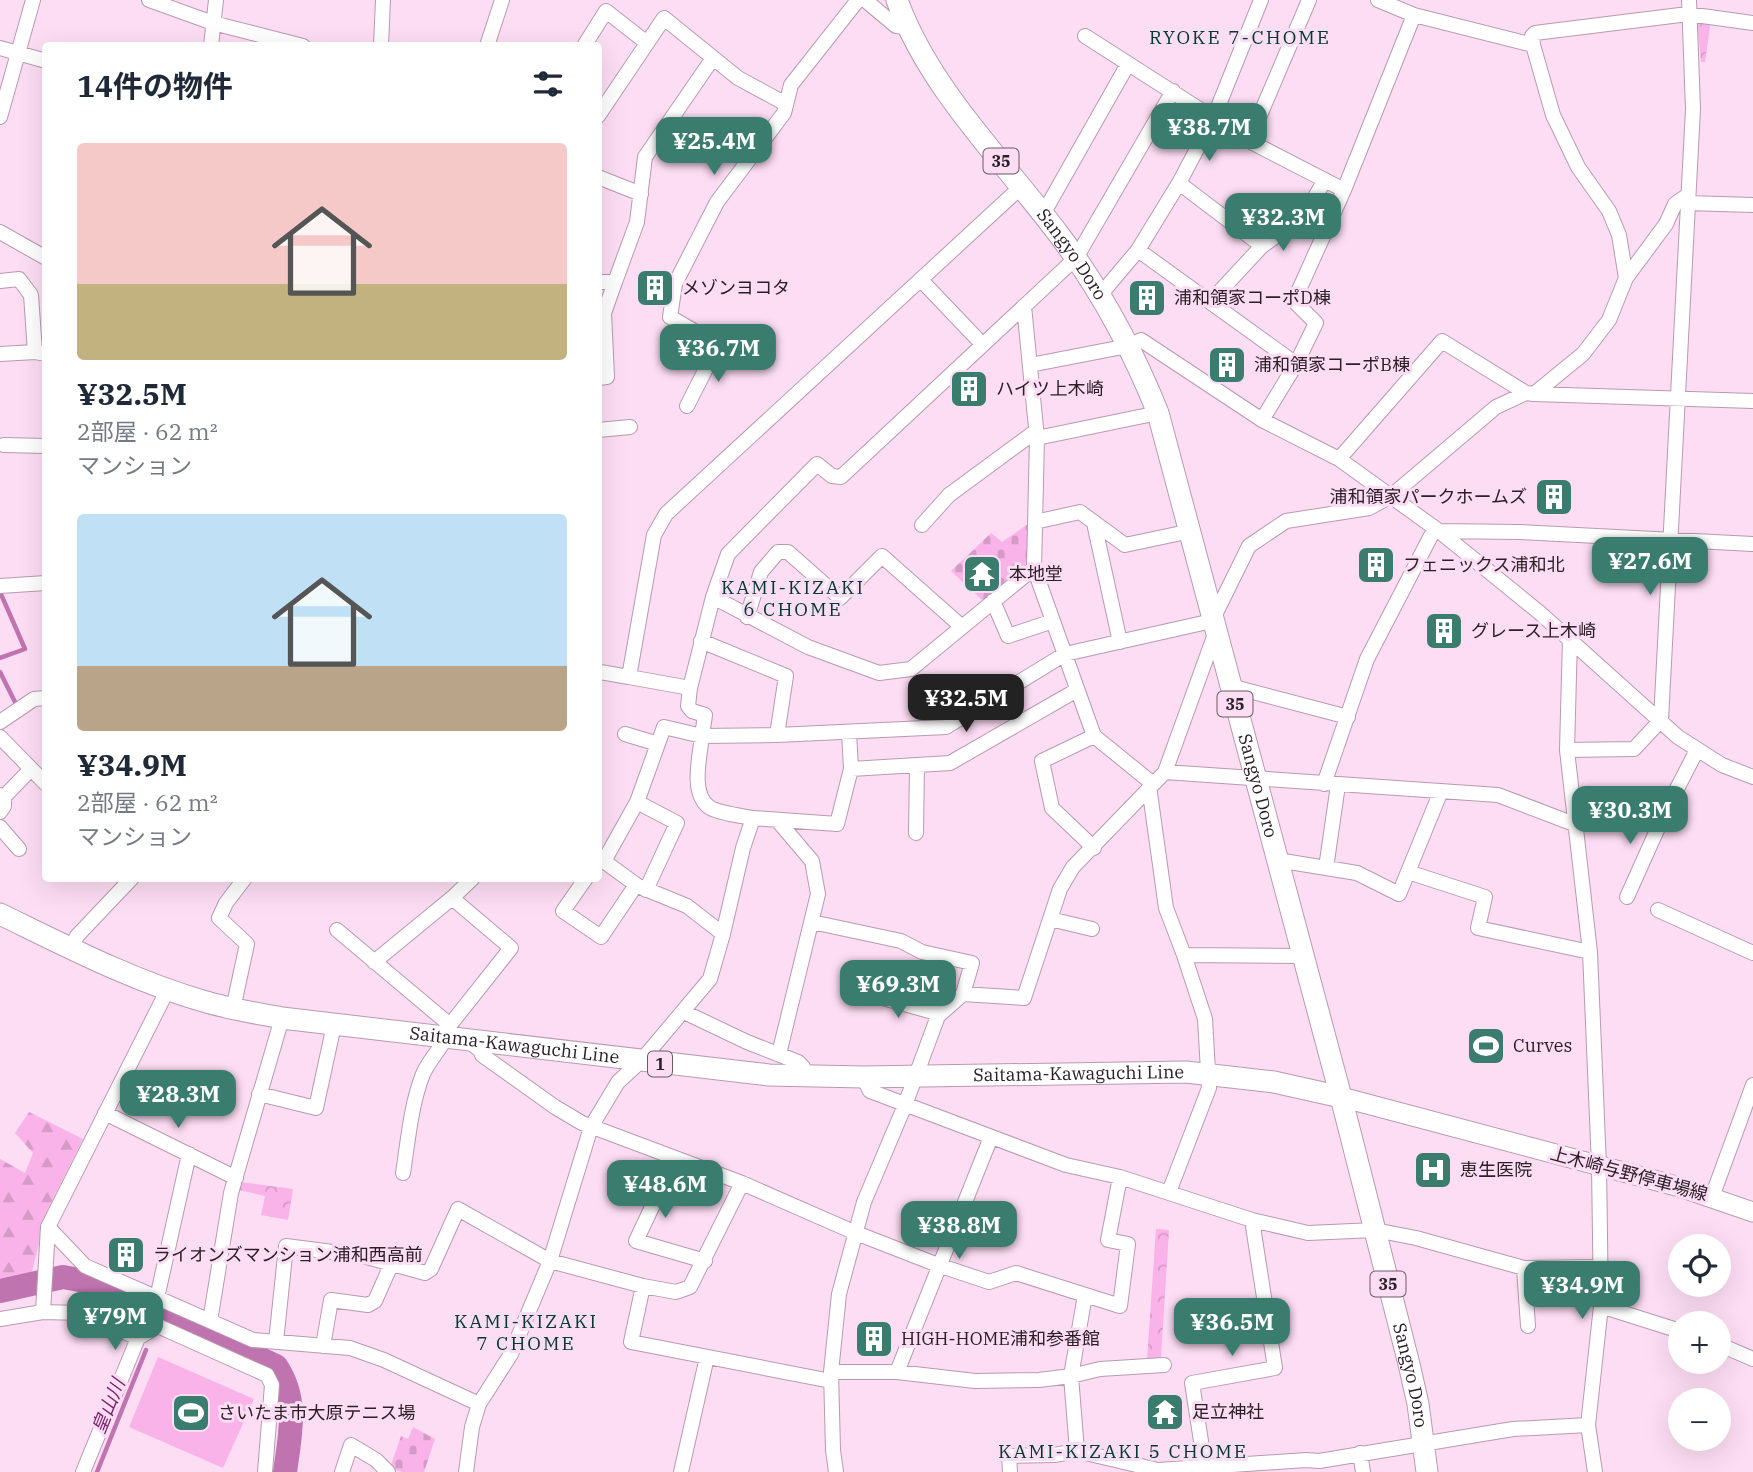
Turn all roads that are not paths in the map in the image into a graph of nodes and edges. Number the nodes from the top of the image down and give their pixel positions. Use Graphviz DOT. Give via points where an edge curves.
graph roads {
  1 [pos="33,0"];
  2 [pos="149,0"];
  3 [pos="216,0"];
  4 [pos="383,0"];
  5 [pos="502,0"];
  6 [pos="858,0"];
  7 [pos="865,0"];
  8 [pos="897,0"];
  9 [pos="1261,0"];
  10 [pos="1309,0"];
  11 [pos="1378,0"];
  12 [pos="1688,7"];
  13 [pos="1414,15"];
  14 [pos="213,23"];
  15 [pos="1753,23"];
  16 [pos="907,27"];
  17 [pos="1085,36"];
  18 [pos="211,42"];
  19 [pos="287,42"];
  20 [pos="381,42"];
  21 [pos="488,42"];
  22 [pos="587,42"];
  23 [pos="647,43"];
  24 [pos="1532,45"];
  25 [pos="0,48"];
  26 [pos="18,52"];
  27 [pos="713,58"];
  28 [pos="42,60"];
  29 [pos="1128,64"];
  30 [pos="1173,91"];
  31 [pos="786,104"];
  32 [pos="602,110"];
  33 [pos="0,117"];
  34 [pos="1214,117"];
  35 [pos="1250,141"];
  36 [pos="602,179"];
  37 [pos="1325,180"];
  38 [pos="1179,183"];
  39 [pos="1021,187"];
  40 [pos="1344,190"];
  41 [pos="641,194"];
  42 [pos="1688,199"];
  43 [pos="1753,205"];
  44 [pos="1043,214"];
  45 [pos="0,232"];
  46 [pos="1262,246"];
  47 [pos="1138,250"];
  48 [pos="42,256"];
  49 [pos="1076,258"];
  50 [pos="1626,278"];
  51 [pos="920,280"];
  52 [pos="0,281"];
  53 [pos="602,282"];
  54 [pos="615,282"];
  55 [pos="1101,294"];
  56 [pos="1210,302"];
  57 [pos="1024,306"];
  58 [pos="982,344"];
  59 [pos="1128,346"];
  60 [pos="40,353"];
  61 [pos="0,354"];
  62 [pos="1296,364"];
  63 [pos="1030,365"];
  64 [pos="602,378"];
  65 [pos="1530,393"];
  66 [pos="1678,398"];
  67 [pos="1753,401"];
  68 [pos="687,406"];
  69 [pos="1158,413"];
  70 [pos="1262,420"];
  71 [pos="630,427"];
  72 [pos="602,430"];
  73 [pos="1036,435"];
  74 [pos="4,445"];
  75 [pos="42,446"];
  76 [pos="1339,459"];
  77 [pos="1391,496"];
  78 [pos="1035,522"];
  79 [pos="1094,523"];
  80 [pos="922,525"];
  81 [pos="1437,530"];
  82 [pos="1191,531"];
  83 [pos="1670,540"];
  84 [pos="1753,544"];
  85 [pos="1034,568"];
  86 [pos="42,583"];
  87 [pos="0,586"];
  88 [pos="713,597"];
  89 [pos="993,601"];
  90 [pos="747,617"];
  91 [pos="1053,621"];
  92 [pos="961,626"];
  93 [pos="1214,628"];
  94 [pos="1570,638"];
  95 [pos="701,641"];
  96 [pos="1120,642"];
  97 [pos="1065,654"];
  98 [pos="602,672"];
  99 [pos="629,677"];
  100 [pos="1230,686"];
  101 [pos="690,688"];
  102 [pos="1077,690"];
  103 [pos="42,698"];
  104 [pos="1348,717"];
  105 [pos="1661,720"];
  106 [pos="0,722"];
  107 [pos="849,732"];
  108 [pos="625,734"];
  109 [pos="702,736"];
  110 [pos="777,736"];
  111 [pos="1094,736"];
  112 [pos="0,737"];
  113 [pos="658,744"];
  114 [pos="1567,750"];
  115 [pos="1697,750"];
  116 [pos="917,765"];
  117 [pos="31,769"];
  118 [pos="851,769"];
  119 [pos="1165,772"];
  120 [pos="1753,777"];
  121 [pos="1255,778"];
  122 [pos="42,780"];
  123 [pos="1331,784"];
  124 [pos="1151,785"];
  125 [pos="1441,791"];
  126 [pos="2,796"];
  127 [pos="637,803"];
  128 [pos="1665,810"];
  129 [pos="0,812"];
  130 [pos="753,818"];
  131 [pos="778,821"];
  132 [pos="1574,824"];
  133 [pos="0,827"];
  134 [pos="916,833"];
  135 [pos="1094,848"];
  136 [pos="19,849"];
  137 [pos="602,856"];
  138 [pos="602,860"];
  139 [pos="1277,860"];
  140 [pos="1326,868"];
  141 [pos="1408,872"];
  142 [pos="128,882"];
  143 [pos="242,882"];
  144 [pos="469,882"];
  145 [pos="583,882"];
  146 [pos="641,888"];
  147 [pos="1627,897"];
  148 [pos="452,898"];
  149 [pos="1658,910"];
  150 [pos="0,914"];
  151 [pos="1050,919"];
  152 [pos="812,922"];
  153 [pos="1092,929"];
  154 [pos="337,930"];
  155 [pos="723,934"];
  156 [pos="71,948"];
  157 [pos="1590,952"];
  158 [pos="1753,953"];
  159 [pos="1184,955"];
  160 [pos="1302,956"];
  161 [pos="374,962"];
  162 [pos="168,989"];
  163 [pos="865,993"];
  164 [pos="963,994"];
  165 [pos="233,1009"];
  166 [pos="684,1012"];
  167 [pos="940,1014"];
  168 [pos="282,1018"];
  169 [pos="334,1025"];
  170 [pos="455,1035"];
  171 [pos="779,1054"];
  172 [pos="640,1062"];
  173 [pos="1210,1074"];
  174 [pos="916,1076"];
  175 [pos="806,1077"];
  176 [pos="863,1077"];
  177 [pos="1753,1085"];
  178 [pos="259,1094"];
  179 [pos="1341,1097"];
  180 [pos="905,1105"];
  181 [pos="104,1113"];
  182 [pos="591,1127"];
  183 [pos="991,1137"];
  184 [pos="189,1154"];
  185 [pos="675,1158"];
  186 [pos="1599,1166"];
  187 [pos="403,1173"];
  188 [pos="1120,1177"];
  189 [pos="236,1178"];
  190 [pos="742,1183"];
  191 [pos="1169,1192"];
  192 [pos="1712,1197"];
  193 [pos="1753,1212"];
  194 [pos="1252,1220"];
  195 [pos="48,1227"];
  196 [pos="1375,1230"];
  197 [pos="856,1233"];
  198 [pos="550,1261"];
  199 [pos="705,1261"];
  200 [pos="391,1265"];
  201 [pos="938,1265"];
  202 [pos="1600,1266"];
  203 [pos="1524,1268"];
  204 [pos="643,1286"];
  205 [pos="1085,1295"];
  206 [pos="157,1298"];
  207 [pos="43,1305"];
  208 [pos="1601,1306"];
  209 [pos="0,1319"];
  210 [pos="210,1321"];
  211 [pos="1528,1326"];
  212 [pos="1668,1327"];
  213 [pos="138,1338"];
  214 [pos="276,1342"];
  215 [pos="323,1346"];
  216 [pos="1731,1350"];
  217 [pos="707,1357"];
  218 [pos="1753,1359"];
  219 [pos="1164,1365"];
  220 [pos="897,1372"];
  221 [pos="1071,1376"];
  222 [pos="831,1377"];
  223 [pos="479,1404"];
  224 [pos="1588,1425"];
  225 [pos="1425,1446"];
  226 [pos="1077,1451"];
  227 [pos="1360,1453"];
  228 [pos="1205,1467"];
  229 [pos="1318,1467"];
  230 [pos="1158,1471"];
  231 [pos="83,1472"];
  232 [pos="265,1472"];
  233 [pos="342,1472"];
  234 [pos="388,1472"];
  235 [pos="466,1472"];
  236 [pos="681,1472"];
  237 [pos="836,1472"];
  238 [pos="1010,1472"];
  239 [pos="1363,1472"];
  240 [pos="1427,1472"];
  241 [pos="1595,1472"];
  1 -- 26 [label="street"];
  2 -- 14 [label="street"];
  3 -- 14 [label="street"];
  4 -- 20 [label="street"];
  5 -- 21 [label="street"];
  6 -- 31 [label="street" via="791,85"];
  7 -- 16 [label="street" via="896,26"];
  8 -- 16 [label="main road, Sangyo Doro / 35"];
  9 -- 34 [label="street"];
  10 -- 35 [label="street"];
  11 -- 13 [label="street"];
  12 -- 15 [label="street"];
  12 -- 24 [label="street" via="1535,33"];
  12 -- 42 [label="street" via="1693,108"];
  13 -- 24 [label="street"];
  13 -- 40 [label="street"];
  14 -- 18 [label="street"];
  14 -- 19 [label="street"];
  16 -- 39 [label="main road, Sangyo Doro / 35" via="927,64"];
  17 -- 29 [label="street"];
  22 -- 23 [label="street" via="606,11"];
  23 -- 27 [label="street" via="664,18"];
  23 -- 32 [label="street"];
  24 -- 50 [label="street" via="1553,115 1619,235"];
  25 -- 26 [label="street"];
  26 -- 28 [label="street"];
  26 -- 33 [label="street"];
  27 -- 31 [label="street" via="738,78"];
  27 -- 41 [label="street" via="645,156"];
  29 -- 30 [label="street"];
  29 -- 44 [label="street"];
  30 -- 34 [label="street"];
  30 -- 49 [label="street"];
  31 -- 68 [label="street" via="784,113 717,202 675,284 670,317 718,345"];
  34 -- 35 [label="street"];
  34 -- 38 [label="street"];
  35 -- 37 [label="street"];
  36 -- 41 [label="street"];
  37 -- 40 [label="street"];
  37 -- 46 [label="street" via="1303,217"];
  38 -- 46 [label="street"];
  38 -- 47 [label="street"];
  39 -- 44 [label="main road, Sangyo Doro / 35"];
  39 -- 51 [label="street"];
  40 -- 62 [label="street" via="1294,301 1316,323"];
  41 -- 54 [label="street" via="637,222"];
  42 -- 43 [label="street"];
  42 -- 50 [label="street" via="1675,204 1666,224"];
  42 -- 66 [label="street"];
  44 -- 49 [label="main road, Sangyo Doro / 35"];
  45 -- 48 [label="street"];
  46 -- 56 [label="street"];
  47 -- 55 [label="street"];
  47 -- 56 [label="street"];
  49 -- 55 [label="main road, Sangyo Doro / 35"];
  49 -- 57 [label="street"];
  50 -- 65 [label="street" via="1609,320 1583,354"];
  51 -- 58 [label="street"];
  51 -- 99 [label="street" via="666,514 654,535"];
  52 -- 60 [label="street" via="19,279 32,295"];
  53 -- 54 [label="street"];
  54 -- 64 [label="street" via="604,313 607,377"];
  55 -- 59 [label="main road, Sangyo Doro / 35"];
  56 -- 62 [label="street"];
  57 -- 58 [label="street"];
  57 -- 63 [label="street"];
  58 -- 88 [label="street" via="841,477 817,464 728,554"];
  59 -- 63 [label="street"];
  59 -- 69 [label="main road, Sangyo Doro / 35"];
  59 -- 70 [label="street" via="1141,340"];
  60 -- 61 [label="street"];
  62 -- 70 [label="street"];
  63 -- 73 [label="street"];
  65 -- 66 [label="street"];
  65 -- 76 [label="street" via="1442,341"];
  65 -- 77 [label="street" via="1496,407"];
  66 -- 67 [label="street"];
  66 -- 83 [label="street"];
  69 -- 73 [label="street"];
  69 -- 82 [label="main road, Sangyo Doro / 35"];
  70 -- 76 [label="street"];
  71 -- 72 [label="street"];
  73 -- 78 [label="street"];
  73 -- 80 [label="street" via="949,495"];
  74 -- 75 [label="street"];
  76 -- 77 [label="street"];
  77 -- 81 [label="street"];
  77 -- 93 [label="street" via="1369,508 1286,521 1249,546"];
  78 -- 79 [label="street" via="1080,512"];
  78 -- 85 [label="street"];
  79 -- 82 [label="street" via="1125,545"];
  79 -- 96 [label="street"];
  81 -- 83 [label="street"];
  81 -- 94 [label="street"];
  81 -- 104 [label="street" via="1367,659"];
  82 -- 93 [label="main road, Sangyo Doro / 35"];
  83 -- 84 [label="street"];
  83 -- 105 [label="street"];
  85 -- 89 [label="street"];
  85 -- 91 [label="street"];
  86 -- 87 [label="street"];
  88 -- 90 [label="street"];
  88 -- 95 [label="street"];
  89 -- 91 [label="street" via="1008,636"];
  89 -- 92 [label="street"];
  90 -- 92 [label="street" via="808,647 879,673 911,669"];
  90 -- 92 [label="street" via="761,572 778,552 788,552 840,598 883,556"];
  91 -- 97 [label="street"];
  93 -- 96 [label="street"];
  93 -- 100 [label="main road, Sangyo Doro / 35"];
  93 -- 119 [label="street"];
  94 -- 105 [label="street"];
  94 -- 114 [label="street"];
  95 -- 101 [label="street"];
  95 -- 110 [label="street" via="786,676"];
  96 -- 97 [label="street"];
  97 -- 102 [label="street"];
  97 -- 107 [label="street" via="946,727"];
  98 -- 99 [label="street"];
  99 -- 101 [label="street"];
  100 -- 104 [label="street"];
  100 -- 121 [label="main road, Sangyo Doro / 35"];
  101 -- 109 [label="street" via="688,706 705,715"];
  102 -- 111 [label="street"];
  102 -- 116 [label="street" via="950,763"];
  103 -- 106 [label="street"];
  104 -- 123 [label="street"];
  105 -- 114 [label="street" via="1634,749"];
  105 -- 115 [label="street"];
  107 -- 110 [label="street"];
  107 -- 118 [label="street"];
  108 -- 113 [label="street"];
  109 -- 110 [label="street"];
  109 -- 113 [label="street" via="664,727"];
  109 -- 130 [label="street" via="700,795 710,807"];
  111 -- 124 [label="street"];
  111 -- 135 [label="street" via="1042,761 1052,808"];
  112 -- 117 [label="street"];
  113 -- 127 [label="street"];
  114 -- 132 [label="street"];
  115 -- 120 [label="street"];
  115 -- 128 [label="street"];
  116 -- 118 [label="street"];
  116 -- 134 [label="street"];
  117 -- 122 [label="street"];
  117 -- 126 [label="street"];
  118 -- 131 [label="street" via="837,824"];
  119 -- 121 [label="street"];
  119 -- 124 [label="street"];
  121 -- 123 [label="street"];
  121 -- 139 [label="main road, Sangyo Doro / 35"];
  123 -- 125 [label="street"];
  123 -- 140 [label="street"];
  124 -- 135 [label="street"];
  124 -- 159 [label="street" via="1166,908"];
  125 -- 132 [label="street" via="1498,796"];
  125 -- 141 [label="street"];
  126 -- 129 [label="street"];
  127 -- 137 [label="street"];
  127 -- 146 [label="street" via="677,823"];
  128 -- 132 [label="street"];
  128 -- 147 [label="street"];
  130 -- 131 [label="street"];
  130 -- 155 [label="street"];
  131 -- 152 [label="street" via="812,861 818,894"];
  132 -- 157 [label="street"];
  133 -- 136 [label="street"];
  135 -- 151 [label="street" via="1073,867"];
  138 -- 146 [label="street"];
  139 -- 140 [label="street"];
  139 -- 160 [label="main road, Sangyo Doro / 35"];
  140 -- 141 [label="street" via="1356,873 1399,894"];
  141 -- 157 [label="street" via="1485,897 1478,928"];
  142 -- 156 [label="street"];
  143 -- 165 [label="street" via="219,918 247,944"];
  144 -- 148 [label="street"];
  145 -- 146 [label="street" via="563,911 601,937"];
  146 -- 155 [label="street" via="687,906"];
  148 -- 161 [label="street"];
  148 -- 170 [label="street" via="511,948"];
  149 -- 158 [label="street"];
  150 -- 156 [label="main road, Saitama-Kawaguchi Line / 1"];
  151 -- 153 [label="street"];
  151 -- 164 [label="street" via="1024,998"];
  152 -- 164 [label="street" via="901,941 922,952 972,963"];
  152 -- 171 [label="street"];
  154 -- 161 [label="street"];
  155 -- 166 [label="street" via="710,979"];
  156 -- 162 [label="main road, Saitama-Kawaguchi Line / 1"];
  157 -- 186 [label="street"];
  159 -- 160 [label="street"];
  159 -- 173 [label="street" via="1205,1019"];
  160 -- 179 [label="main road, Sangyo Doro / 35"];
  161 -- 170 [label="street"];
  162 -- 165 [label="main road, Saitama-Kawaguchi Line / 1"];
  162 -- 181 [label="street"];
  163 -- 167 [label="street"];
  164 -- 167 [label="street"];
  165 -- 168 [label="main road, Saitama-Kawaguchi Line / 1"];
  166 -- 171 [label="street"];
  166 -- 172 [label="street"];
  167 -- 174 [label="street"];
  168 -- 169 [label="main road, Saitama-Kawaguchi Line / 1"];
  168 -- 178 [label="street"];
  169 -- 170 [label="main road, Saitama-Kawaguchi Line / 1"];
  169 -- 178 [label="street" via="316,1108"];
  170 -- 172 [label="main road, Saitama-Kawaguchi Line / 1"];
  170 -- 182 [label="street" via="555,1107"];
  170 -- 187 [label="street" via="424,1073"];
  171 -- 175 [label="street" via="803,1067"];
  172 -- 175 [label="main road, Saitama-Kawaguchi Line / 1"];
  172 -- 182 [label="street" via="618,1082"];
  173 -- 174 [label="main road, Saitama-Kawaguchi Line / 1"];
  173 -- 179 [label="main road, Saitama-Kawaguchi Line / 1"];
  173 -- 191 [label="street" via="1209,1088"];
  174 -- 176 [label="main road, Saitama-Kawaguchi Line / 1"];
  174 -- 180 [label="street"];
  175 -- 176 [label="main road, Saitama-Kawaguchi Line / 1"];
  176 -- 180 [label="street" via="870,1091"];
  177 -- 192 [label="street"];
  178 -- 189 [label="street"];
  179 -- 186 [label="main road, 上木崎与野停車場線"];
  179 -- 196 [label="main road, Sangyo Doro / 35"];
  180 -- 183 [label="street"];
  180 -- 197 [label="street" via="864,1202"];
  181 -- 184 [label="street"];
  181 -- 195 [label="street"];
  182 -- 185 [label="street"];
  182 -- 198 [label="street"];
  183 -- 188 [label="street" via="1066,1165"];
  183 -- 201 [label="street"];
  184 -- 189 [label="street"];
  184 -- 206 [label="street"];
  185 -- 190 [label="street"];
  185 -- 199 [label="street" via="636,1241"];
  186 -- 192 [label="main road, 上木崎与野停車場線"];
  186 -- 202 [label="street"];
  188 -- 191 [label="street"];
  188 -- 205 [label="street" via="1108,1240 1128,1244 1120,1306"];
  189 -- 210 [label="street"];
  190 -- 197 [label="street"];
  190 -- 199 [label="street"];
  191 -- 194 [label="street"];
  192 -- 193 [label="main road, 上木崎与野停車場線"];
  194 -- 196 [label="street" via="1308,1233"];
  194 -- 228 [label="street" via="1275,1367 1192,1383"];
  195 -- 206 [label="street" via="85,1266"];
  195 -- 207 [label="street"];
  196 -- 203 [label="street"];
  196 -- 225 [label="main road, Sangyo Doro / 35"];
  197 -- 201 [label="street"];
  197 -- 222 [label="street" via="839,1294"];
  198 -- 200 [label="street" via="458,1209 431,1269 425,1273"];
  198 -- 204 [label="street"];
  198 -- 223 [label="street" via="510,1354"];
  199 -- 204 [label="street" via="690,1287 677,1292"];
  200 -- 214 [label="street" via="363,1255 286,1247"];
  200 -- 215 [label="street" via="375,1301 368,1305 331,1300"];
  201 -- 205 [label="street" via="989,1282 1016,1273"];
  201 -- 220 [label="street"];
  202 -- 203 [label="street"];
  202 -- 208 [label="street"];
  203 -- 211 [label="street"];
  204 -- 217 [label="street" via="631,1342"];
  205 -- 221 [label="street"];
  206 -- 210 [label="street"];
  207 -- 209 [label="street"];
  207 -- 213 [label="street" via="81,1313"];
  208 -- 212 [label="street"];
  208 -- 224 [label="street"];
  210 -- 214 [label="street" via="253,1340"];
  213 -- 231 [label="street"];
  213 -- 232 [label="street" via="158,1326 267,1375 272,1385"];
  214 -- 215 [label="street"];
  215 -- 223 [label="street" via="350,1348 384,1360"];
  216 -- 218 [label="street"];
  217 -- 222 [label="street"];
  217 -- 236 [label="street"];
  219 -- 221 [label="street" via="1100,1368"];
  220 -- 221 [label="street" via="975,1381"];
  220 -- 222 [label="street"];
  221 -- 226 [label="street"];
  222 -- 237 [label="street"];
  223 -- 235 [label="street"];
  224 -- 225 [label="street" via="1513,1429"];
  224 -- 241 [label="street"];
  225 -- 227 [label="street"];
  225 -- 240 [label="main road, Sangyo Doro / 35"];
  226 -- 230 [label="street"];
  226 -- 238 [label="street" via="1009,1456"];
  227 -- 229 [label="street"];
  227 -- 239 [label="street"];
  228 -- 229 [label="street" via="1306,1460"];
  228 -- 230 [label="street"];
  233 -- 234 [label="street" via="351,1445"];
}
